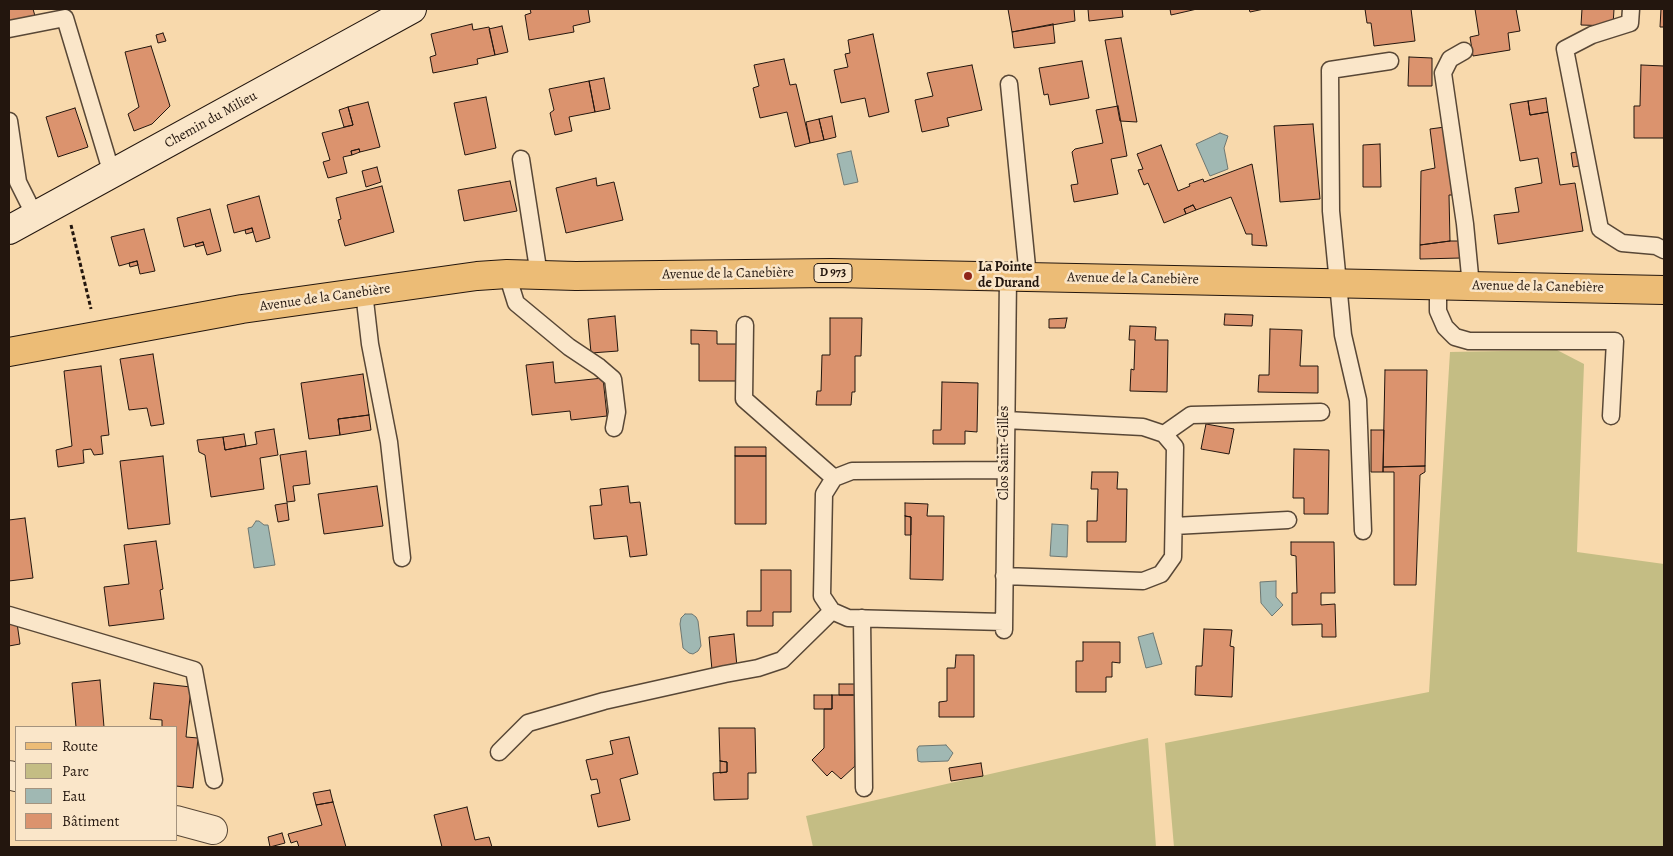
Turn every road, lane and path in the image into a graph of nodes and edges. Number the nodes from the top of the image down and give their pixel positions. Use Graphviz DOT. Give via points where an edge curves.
graph roads {
  1 [pos="412,9"];
  2 [pos="1631,9"];
  3 [pos="63,13"];
  4 [pos="9,29"];
  5 [pos="1464,51"];
  6 [pos="1390,61"];
  7 [pos="1009,84"];
  8 [pos="9,121"];
  9 [pos="521,159"];
  10 [pos="112,174"];
  11 [pos="35,216"];
  12 [pos="71,223"];
  13 [pos="9,230"];
  14 [pos="1664,250"];
  15 [pos="507,274"];
  16 [pos="539,275"];
  17 [pos="1018,277"];
  18 [pos="1338,283"];
  19 [pos="1438,285"];
  20 [pos="1471,286"];
  21 [pos="1664,290"];
  22 [pos="364,292"];
  23 [pos="92,314"];
  24 [pos="745,325"];
  25 [pos="9,352"];
  26 [pos="1321,412"];
  27 [pos="1611,416"];
  28 [pos="1006,420"];
  29 [pos="614,428"];
  30 [pos="1164,434"];
  31 [pos="1006,470"];
  32 [pos="834,478"];
  33 [pos="1288,520"];
  34 [pos="1174,526"];
  35 [pos="1363,531"];
  36 [pos="402,558"];
  37 [pos="1004,576"];
  38 [pos="832,610"];
  39 [pos="9,615"];
  40 [pos="862,618"];
  41 [pos="498,752"];
  42 [pos="214,780"];
  43 [pos="864,788"];
  44 [pos="178,821"];
  45 [pos="213,830"];
  1 -- 10 [label="street, Chemin du Milieu"];
  2 -- 14 [label="lane" via="1630,23 1592,35 1565,49 1600,229 1622,243 1656,246"];
  3 -- 4 [label="lane"];
  3 -- 10 [label="lane"];
  5 -- 20 [label="lane" via="1450,59 1443,73"];
  6 -- 18 [label="lane" via="1330,70 1331,211"];
  7 -- 17 [label="lane, Clos Saint-Gilles"];
  8 -- 11 [label="lane" via="18,182"];
  9 -- 16 [label="lane"];
  10 -- 11 [label="street, Chemin du Milieu"];
  11 -- 13 [label="street, Chemin du Milieu"];
  12 -- 23 [label="path"];
  15 -- 16 [label="main road, Avenue de la Canebière / D 973"];
  15 -- 22 [label="main road, Avenue de la Canebière / D 973"];
  15 -- 29 [label="lane" via="516,303 613,379 617,412"];
  16 -- 17 [label="main road, Avenue de la Canebière / D 973" via="832,273"];
  17 -- 18 [label="main road, Avenue de la Canebière / D 973"];
  17 -- 28 [label="lane, Clos Saint-Gilles"];
  18 -- 19 [label="main road, Avenue de la Canebière / D 973"];
  18 -- 35 [label="lane" via="1343,335 1358,400"];
  19 -- 20 [label="main road, Avenue de la Canebière / D 973"];
  19 -- 27 [label="lane" via="1438,311 1445,327 1455,337 1469,341 1615,341"];
  20 -- 21 [label="main road, Avenue de la Canebière / D 973"];
  22 -- 25 [label="main road, Avenue de la Canebière / D 973" via="201,316"];
  22 -- 36 [label="lane" via="370,344 389,442"];
  24 -- 32 [label="lane" via="744,400"];
  26 -- 30 [label="lane" via="1191,415"];
  28 -- 30 [label="lane" via="1144,427"];
  28 -- 31 [label="lane, Clos Saint-Gilles"];
  30 -- 34 [label="lane" via="1175,447"];
  31 -- 32 [label="lane" via="852,471"];
  31 -- 37 [label="lane, Clos Saint-Gilles"];
  32 -- 38 [label="lane" via="824,494 822,596"];
  33 -- 34 [label="lane"];
  34 -- 37 [label="lane" via="1173,557 1161,574 1143,581"];
  37 -- 40 [label="lane, Clos Saint-Gilles" via="1004,626"];
  38 -- 40 [label="lane" via="848,618"];
  38 -- 41 [label="lane" via="782,660 604,701 528,723"];
  39 -- 42 [label="lane" via="194,670"];
  40 -- 43 [label="lane"];
  44 -- 45 [label="street"];
}
